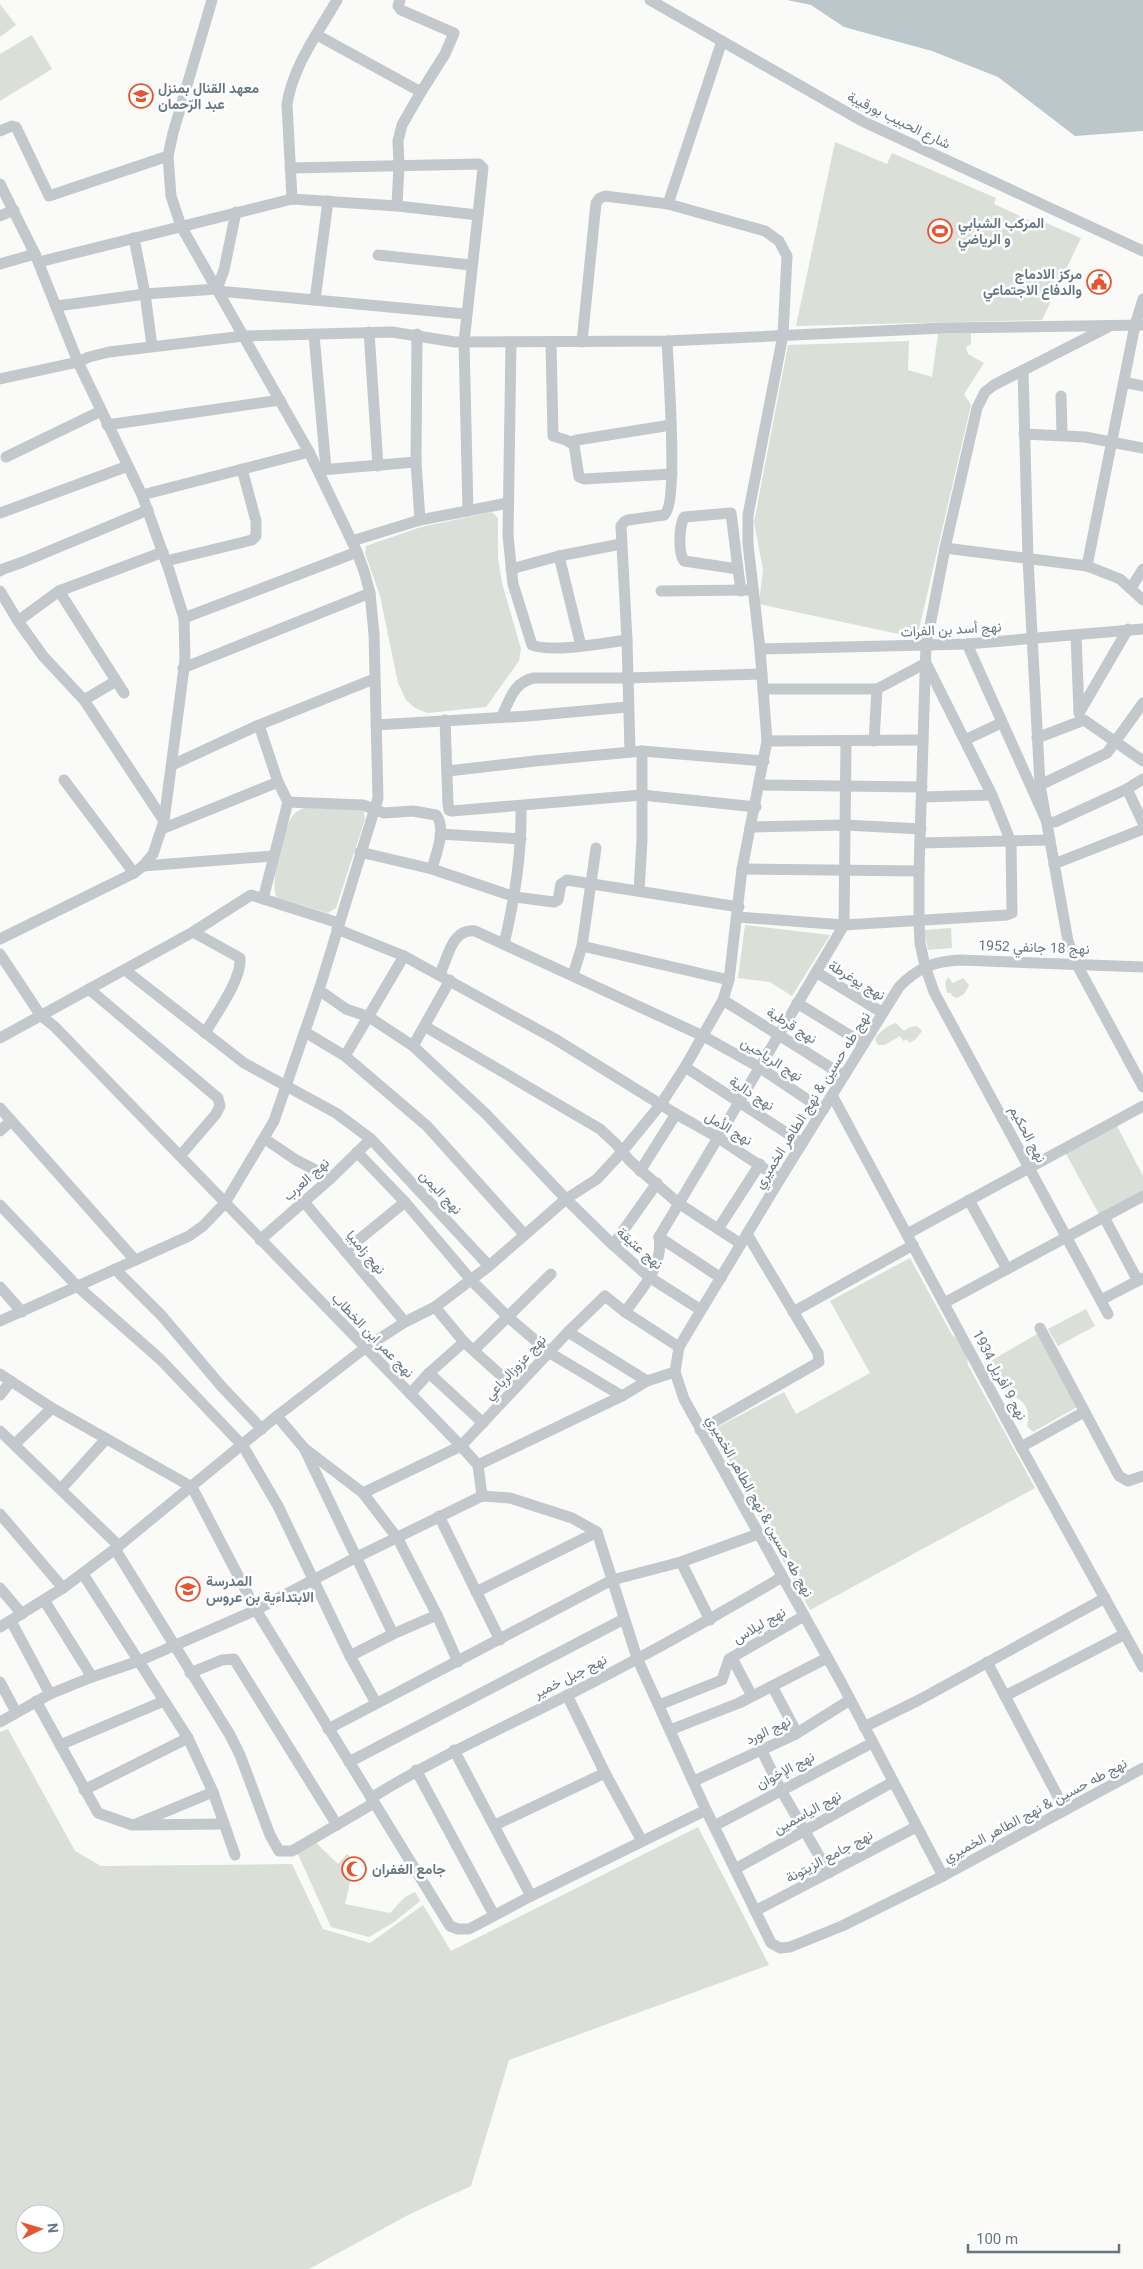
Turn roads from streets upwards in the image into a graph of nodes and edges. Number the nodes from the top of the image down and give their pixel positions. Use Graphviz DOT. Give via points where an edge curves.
graph roads {
  1 [pos="212,0"];
  2 [pos="337,0"];
  3 [pos="400,0"];
  4 [pos="650,0"];
  5 [pos="317,35"];
  6 [pos="722,42"];
  7 [pos="421,92"];
  8 [pos="0,131"];
  9 [pos="168,156"];
  10 [pos="399,165"];
  11 [pos="290,168"];
  12 [pos="0,184"];
  13 [pos="292,199"];
  14 [pos="328,201"];
  15 [pos="668,204"];
  16 [pos="396,206"];
  17 [pos="14,210"];
  18 [pos="236,212"];
  19 [pos="478,215"];
  20 [pos="0,216"];
  21 [pos="181,226"];
  22 [pos="134,238"];
  23 [pos="1143,251"];
  24 [pos="378,255"];
  25 [pos="37,258"];
  26 [pos="0,264"];
  27 [pos="472,266"];
  28 [pos="218,290"];
  29 [pos="145,294"];
  30 [pos="1143,299"];
  31 [pos="315,300"];
  32 [pos="57,306"];
  33 [pos="465,314"];
  34 [pos="1139,325"];
  35 [pos="1110,326"];
  36 [pos="368,332"];
  37 [pos="417,334"];
  38 [pos="314,335"];
  39 [pos="783,335"];
  40 [pos="244,336"];
  41 [pos="667,341"];
  42 [pos="464,342"];
  43 [pos="510,342"];
  44 [pos="582,342"];
  45 [pos="551,343"];
  46 [pos="152,346"];
  47 [pos="78,362"];
  48 [pos="1024,370"];
  49 [pos="0,379"];
  50 [pos="1124,382"];
  51 [pos="1143,386"];
  52 [pos="1061,396"];
  53 [pos="280,400"];
  54 [pos="101,411"];
  55 [pos="107,425"];
  56 [pos="670,425"];
  57 [pos="1024,434"];
  58 [pos="1062,434"];
  59 [pos="572,442"];
  60 [pos="1112,442"];
  61 [pos="1143,448"];
  62 [pos="309,452"];
  63 [pos="6,456"];
  64 [pos="416,462"];
  65 [pos="128,466"];
  66 [pos="378,466"];
  67 [pos="242,469"];
  68 [pos="322,470"];
  69 [pos="672,474"];
  70 [pos="142,495"];
  71 [pos="508,503"];
  72 [pos="148,510"];
  73 [pos="468,511"];
  74 [pos="0,513"];
  75 [pos="420,520"];
  76 [pos="352,541"];
  77 [pos="621,544"];
  78 [pos="945,548"];
  79 [pos="357,552"];
  80 [pos="165,556"];
  81 [pos="559,556"];
  82 [pos="1028,559"];
  83 [pos="1087,566"];
  84 [pos="511,569"];
  85 [pos="738,569"];
  86 [pos="1143,569"];
  87 [pos="0,572"];
  88 [pos="1131,588"];
  89 [pos="753,590"];
  90 [pos="0,591"];
  91 [pos="59,591"];
  92 [pos="661,591"];
  93 [pos="741,591"];
  94 [pos="370,593"];
  95 [pos="1143,600"];
  96 [pos="184,618"];
  97 [pos="18,621"];
  98 [pos="1143,629"];
  99 [pos="1128,630"];
  100 [pos="1076,635"];
  101 [pos="627,640"];
  102 [pos="1032,640"];
  103 [pos="968,644"];
  104 [pos="581,646"];
  105 [pos="926,646"];
  106 [pos="760,649"];
  107 [pos="926,663"];
  108 [pos="183,668"];
  109 [pos="762,674"];
  110 [pos="627,678"];
  111 [pos="374,679"];
  112 [pos="116,681"];
  113 [pos="763,689"];
  114 [pos="877,690"];
  115 [pos="124,693"];
  116 [pos="84,700"];
  117 [pos="1143,703"];
  118 [pos="628,708"];
  119 [pos="502,716"];
  120 [pos="1079,717"];
  121 [pos="445,720"];
  122 [pos="1001,723"];
  123 [pos="259,725"];
  124 [pos="376,725"];
  125 [pos="1037,738"];
  126 [pos="922,740"];
  127 [pos="965,740"];
  128 [pos="767,741"];
  129 [pos="846,741"];
  130 [pos="874,741"];
  131 [pos="1115,742"];
  132 [pos="642,751"];
  133 [pos="630,752"];
  134 [pos="764,761"];
  135 [pos="1143,761"];
  136 [pos="172,765"];
  137 [pos="448,771"];
  138 [pos="1143,779"];
  139 [pos="64,780"];
  140 [pos="278,782"];
  141 [pos="760,785"];
  142 [pos="1040,785"];
  143 [pos="846,786"];
  144 [pos="1128,789"];
  145 [pos="922,792"];
  146 [pos="642,795"];
  147 [pos="992,795"];
  148 [pos="288,802"];
  149 [pos="521,806"];
  150 [pos="756,807"];
  151 [pos="376,810"];
  152 [pos="449,810"];
  153 [pos="440,820"];
  154 [pos="1047,822"];
  155 [pos="1143,824"];
  156 [pos="163,825"];
  157 [pos="845,825"];
  158 [pos="750,827"];
  159 [pos="920,829"];
  160 [pos="1143,829"];
  161 [pos="440,834"];
  162 [pos="522,839"];
  163 [pos="1050,840"];
  164 [pos="1011,842"];
  165 [pos="920,843"];
  166 [pos="596,848"];
  167 [pos="360,852"];
  168 [pos="273,856"];
  169 [pos="1054,864"];
  170 [pos="432,869"];
  171 [pos="742,869"];
  172 [pos="139,870"];
  173 [pos="844,870"];
  174 [pos="919,871"];
  175 [pos="592,884"];
  176 [pos="638,891"];
  177 [pos="515,897"];
  178 [pos="263,899"];
  179 [pos="738,912"];
  180 [pos="919,920"];
  181 [pos="844,925"];
  182 [pos="338,926"];
  183 [pos="193,932"];
  184 [pos="0,939"];
  185 [pos="504,944"];
  186 [pos="582,946"];
  187 [pos="0,954"];
  188 [pos="404,956"];
  189 [pos="1076,963"];
  190 [pos="925,966"];
  191 [pos="1143,967"];
  192 [pos="125,970"];
  193 [pos="816,972"];
  194 [pos="573,975"];
  195 [pos="445,977"];
  196 [pos="729,980"];
  197 [pos="89,989"];
  198 [pos="320,990"];
  199 [pos="723,1000"];
  200 [pos="798,1003"];
  201 [pos="883,1013"];
  202 [pos="41,1016"];
  203 [pos="370,1017"];
  204 [pos="426,1026"];
  205 [pos="305,1032"];
  206 [pos="205,1033"];
  207 [pos="779,1034"];
  208 [pos="703,1036"];
  209 [pos="0,1038"];
  210 [pos="864,1044"];
  211 [pos="413,1046"];
  212 [pos="345,1056"];
  213 [pos="685,1067"];
  214 [pos="759,1067"];
  215 [pos="844,1076"];
  216 [pos="1143,1087"];
  217 [pos="287,1088"];
  218 [pos="832,1095"];
  219 [pos="738,1102"];
  220 [pos="661,1104"];
  221 [pos="1143,1106"];
  222 [pos="0,1108"];
  223 [pos="823,1110"];
  224 [pos="676,1114"];
  225 [pos="10,1121"];
  226 [pos="0,1131"];
  227 [pos="718,1137"];
  228 [pos="265,1139"];
  229 [pos="371,1139"];
  230 [pos="802,1143"];
  231 [pos="357,1152"];
  232 [pos="622,1152"];
  233 [pos="180,1156"];
  234 [pos="760,1164"];
  235 [pos="1029,1168"];
  236 [pos="640,1171"];
  237 [pos="331,1178"];
  238 [pos="780,1179"];
  239 [pos="657,1183"];
  240 [pos="1143,1196"];
  241 [pos="566,1199"];
  242 [pos="969,1200"];
  243 [pos="304,1202"];
  244 [pos="404,1202"];
  245 [pos="225,1203"];
  246 [pos="678,1204"];
  247 [pos="0,1205"];
  248 [pos="1104,1216"];
  249 [pos="718,1229"];
  250 [pos="524,1234"];
  251 [pos="907,1234"];
  252 [pos="659,1236"];
  253 [pos="1066,1237"];
  254 [pos="744,1239"];
  255 [pos="260,1240"];
  256 [pos="613,1245"];
  257 [pos="913,1245"];
  258 [pos="345,1250"];
  259 [pos="135,1260"];
  260 [pos="489,1266"];
  261 [pos="115,1269"];
  262 [pos="1007,1269"];
  263 [pos="551,1274"];
  264 [pos="649,1277"];
  265 [pos="721,1278"];
  266 [pos="471,1280"];
  267 [pos="1140,1280"];
  268 [pos="0,1286"];
  269 [pos="77,1286"];
  270 [pos="1101,1300"];
  271 [pos="944,1303"];
  272 [pos="435,1307"];
  273 [pos="702,1310"];
  274 [pos="22,1312"];
  275 [pos="625,1312"];
  276 [pos="793,1312"];
  277 [pos="1108,1314"];
  278 [pos="508,1317"];
  279 [pos="0,1321"];
  280 [pos="405,1322"];
  281 [pos="1040,1328"];
  282 [pos="568,1332"];
  283 [pos="464,1342"];
  284 [pos="679,1347"];
  285 [pos="365,1348"];
  286 [pos="474,1350"];
  287 [pos="550,1353"];
  288 [pos="675,1372"];
  289 [pos="429,1373"];
  290 [pos="0,1374"];
  291 [pos="11,1381"];
  292 [pos="647,1381"];
  293 [pos="515,1388"];
  294 [pos="410,1394"];
  295 [pos="0,1395"];
  296 [pos="622,1396"];
  297 [pos="52,1408"];
  298 [pos="1084,1412"];
  299 [pos="277,1416"];
  300 [pos="483,1423"];
  301 [pos="262,1429"];
  302 [pos="700,1430"];
  303 [pos="0,1431"];
  304 [pos="106,1439"];
  305 [pos="15,1444"];
  306 [pos="243,1446"];
  307 [pos="461,1446"];
  308 [pos="1021,1447"];
  309 [pos="304,1448"];
  310 [pos="478,1465"];
  311 [pos="1143,1476"];
  312 [pos="192,1487"];
  313 [pos="61,1489"];
  314 [pos="363,1493"];
  315 [pos="482,1496"];
  316 [pos="0,1514"];
  317 [pos="439,1516"];
  318 [pos="597,1532"];
  319 [pos="758,1534"];
  320 [pos="398,1539"];
  321 [pos="117,1547"];
  322 [pos="355,1558"];
  323 [pos="681,1562"];
  324 [pos="83,1574"];
  325 [pos="782,1578"];
  326 [pos="314,1579"];
  327 [pos="612,1580"];
  328 [pos="0,1588"];
  329 [pos="63,1588"];
  330 [pos="476,1592"];
  331 [pos="1105,1598"];
  332 [pos="44,1600"];
  333 [pos="256,1610"];
  334 [pos="22,1614"];
  335 [pos="437,1615"];
  336 [pos="804,1616"];
  337 [pos="624,1619"];
  338 [pos="710,1620"];
  339 [pos="11,1621"];
  340 [pos="0,1628"];
  341 [pos="393,1634"];
  342 [pos="1126,1634"];
  343 [pos="500,1640"];
  344 [pos="173,1645"];
  345 [pos="1140,1653"];
  346 [pos="350,1656"];
  347 [pos="637,1658"];
  348 [pos="732,1658"];
  349 [pos="827,1658"];
  350 [pos="139,1661"];
  351 [pos="458,1662"];
  352 [pos="987,1662"];
  353 [pos="1143,1667"];
  354 [pos="190,1673"];
  355 [pos="92,1676"];
  356 [pos="0,1682"];
  357 [pos="772,1686"];
  358 [pos="50,1694"];
  359 [pos="567,1695"];
  360 [pos="752,1696"];
  361 [pos="1005,1696"];
  362 [pos="850,1700"];
  363 [pos="36,1701"];
  364 [pos="164,1701"];
  365 [pos="376,1703"];
  366 [pos="658,1705"];
  367 [pos="16,1712"];
  368 [pos="0,1722"];
  369 [pos="864,1726"];
  370 [pos="328,1729"];
  371 [pos="670,1730"];
  372 [pos="797,1733"];
  373 [pos="188,1738"];
  374 [pos="872,1743"];
  375 [pos="60,1745"];
  376 [pos="454,1750"];
  377 [pos="761,1750"];
  378 [pos="349,1762"];
  379 [pos="1143,1768"];
  380 [pos="416,1770"];
  381 [pos="605,1772"];
  382 [pos="694,1781"];
  383 [pos="893,1782"];
  384 [pos="84,1790"];
  385 [pos="781,1790"];
  386 [pos="213,1792"];
  387 [pos="372,1800"];
  388 [pos="706,1810"];
  389 [pos="1065,1810"];
  390 [pos="224,1824"];
  391 [pos="132,1825"];
  392 [pos="337,1825"];
  393 [pos="495,1825"];
  394 [pos="714,1826"];
  395 [pos="916,1827"];
  396 [pos="804,1831"];
  397 [pos="642,1841"];
  398 [pos="234,1855"];
  399 [pos="735,1869"];
  400 [pos="829,1873"];
  401 [pos="943,1876"];
  402 [pos="531,1896"];
  403 [pos="755,1911"];
  404 [pos="494,1915"];
  1 -- 9 [label="street"];
  2 -- 5 [label="street"];
  3 -- 7 [label="street" via="398,6 401,10 454,33"];
  4 -- 6 [label="street, شارع الحبيب بورقيبة"];
  5 -- 7 [label="street"];
  5 -- 11 [label="street" via="289,92"];
  6 -- 15 [label="street"];
  6 -- 23 [label="street, شارع الحبيب بورقيبة" via="862,120"];
  7 -- 10 [label="street" via="402,126 398,142"];
  8 -- 9 [label="street" via="16,127 49,196"];
  9 -- 21 [label="street" via="171,196"];
  10 -- 11 [label="street"];
  10 -- 16 [label="street"];
  10 -- 19 [label="street" via="479,164 482,166"];
  11 -- 13 [label="street"];
  12 -- 17 [label="street"];
  13 -- 14 [label="street"];
  13 -- 18 [label="street"];
  14 -- 16 [label="street"];
  14 -- 31 [label="street"];
  15 -- 39 [label="street" via="765,231 779,241 787,256"];
  15 -- 44 [label="street" via="605,196 596,203"];
  16 -- 19 [label="street"];
  17 -- 20 [label="street"];
  17 -- 25 [label="street"];
  18 -- 21 [label="street"];
  18 -- 28 [label="street"];
  19 -- 27 [label="street"];
  21 -- 22 [label="street"];
  21 -- 28 [label="street"];
  22 -- 25 [label="street"];
  22 -- 29 [label="street"];
  24 -- 27 [label="street"];
  25 -- 26 [label="street"];
  25 -- 32 [label="street"];
  27 -- 33 [label="street"];
  28 -- 29 [label="street"];
  28 -- 31 [label="street"];
  28 -- 40 [label="street"];
  29 -- 32 [label="street"];
  29 -- 46 [label="street"];
  30 -- 34 [label="street"];
  31 -- 33 [label="street"];
  32 -- 47 [label="street"];
  33 -- 42 [label="street"];
  34 -- 35 [label="street"];
  34 -- 50 [label="street"];
  35 -- 39 [label="street" via="981,327"];
  35 -- 48 [label="street, نهج الحكيم"];
  36 -- 37 [label="street"];
  36 -- 38 [label="street"];
  36 -- 66 [label="street"];
  37 -- 42 [label="street"];
  37 -- 64 [label="street"];
  38 -- 40 [label="street"];
  38 -- 68 [label="street"];
  39 -- 41 [label="street"];
  39 -- 89 [label="street" via="748,516"];
  40 -- 46 [label="street"];
  40 -- 53 [label="street"];
  41 -- 44 [label="street"];
  41 -- 56 [label="street"];
  42 -- 43 [label="street"];
  42 -- 73 [label="street"];
  43 -- 45 [label="street"];
  43 -- 71 [label="street"];
  44 -- 45 [label="street"];
  45 -- 59 [label="street" via="553,436"];
  46 -- 47 [label="street" via="109,352"];
  47 -- 49 [label="street"];
  47 -- 54 [label="street"];
  48 -- 57 [label="street"];
  48 -- 78 [label="street, نهج الحكيم" via="994,385 980,398"];
  50 -- 51 [label="street"];
  50 -- 60 [label="street"];
  52 -- 58 [label="street"];
  53 -- 55 [label="street"];
  53 -- 62 [label="street"];
  54 -- 55 [label="street"];
  54 -- 63 [label="street"];
  55 -- 65 [label="street"];
  56 -- 59 [label="street"];
  56 -- 69 [label="street"];
  57 -- 58 [label="street"];
  57 -- 82 [label="street"];
  58 -- 60 [label="street"];
  59 -- 69 [label="street" via="580,478"];
  60 -- 61 [label="street"];
  60 -- 83 [label="street"];
  62 -- 67 [label="street"];
  62 -- 68 [label="street"];
  64 -- 66 [label="street"];
  64 -- 75 [label="street"];
  65 -- 70 [label="street"];
  65 -- 74 [label="street"];
  66 -- 68 [label="street"];
  67 -- 70 [label="street"];
  67 -- 80 [label="street" via="254,512 256,536 240,544"];
  68 -- 76 [label="street"];
  69 -- 77 [label="street" via="667,513 624,522"];
  70 -- 72 [label="street"];
  71 -- 73 [label="street"];
  71 -- 84 [label="street"];
  72 -- 80 [label="street"];
  72 -- 87 [label="street" via="3,568"];
  73 -- 75 [label="street"];
  75 -- 76 [label="street"];
  76 -- 79 [label="street"];
  77 -- 81 [label="street"];
  77 -- 101 [label="street"];
  78 -- 82 [label="street"];
  78 -- 105 [label="street, نهج الحكيم"];
  79 -- 94 [label="street"];
  79 -- 96 [label="street"];
  80 -- 91 [label="street"];
  80 -- 96 [label="street"];
  81 -- 84 [label="street"];
  81 -- 104 [label="street"];
  82 -- 83 [label="street"];
  82 -- 102 [label="street"];
  83 -- 88 [label="street" via="1120,579"];
  84 -- 104 [label="street" via="532,645 539,648"];
  85 -- 85 [label="street" via="731,513 684,517 681,523 684,561"];
  85 -- 93 [label="street"];
  86 -- 88 [label="street"];
  88 -- 95 [label="street"];
  89 -- 93 [label="street"];
  89 -- 106 [label="street"];
  90 -- 97 [label="street"];
  91 -- 97 [label="street"];
  91 -- 112 [label="street"];
  92 -- 93 [label="street"];
  94 -- 108 [label="street"];
  94 -- 111 [label="street"];
  96 -- 108 [label="street"];
  97 -- 116 [label="street" via="43,656"];
  98 -- 99 [label="street, نهج أسد بن الفرات"];
  99 -- 100 [label="street, نهج أسد بن الفرات"];
  99 -- 120 [label="street"];
  100 -- 102 [label="street, نهج أسد بن الفرات"];
  100 -- 120 [label="street"];
  101 -- 104 [label="street"];
  101 -- 110 [label="street"];
  102 -- 103 [label="street, نهج أسد بن الفرات"];
  102 -- 125 [label="street"];
  103 -- 105 [label="street, نهج أسد بن الفرات"];
  103 -- 122 [label="street"];
  105 -- 106 [label="street, نهج أسد بن الفرات"];
  105 -- 107 [label="street, نهج الحكيم"];
  106 -- 109 [label="street"];
  107 -- 114 [label="street"];
  107 -- 126 [label="street, نهج الحكيم"];
  107 -- 127 [label="street"];
  108 -- 136 [label="street"];
  109 -- 110 [label="street"];
  109 -- 113 [label="street"];
  110 -- 118 [label="street"];
  110 -- 119 [label="street" via="526,679 514,688"];
  111 -- 123 [label="street"];
  111 -- 124 [label="street"];
  112 -- 115 [label="street"];
  112 -- 116 [label="street"];
  113 -- 114 [label="street"];
  113 -- 128 [label="street"];
  114 -- 130 [label="street"];
  116 -- 156 [label="street"];
  117 -- 131 [label="street"];
  118 -- 119 [label="street"];
  118 -- 133 [label="street"];
  119 -- 121 [label="street"];
  120 -- 125 [label="street"];
  120 -- 131 [label="street"];
  121 -- 124 [label="street"];
  121 -- 137 [label="street"];
  122 -- 127 [label="street"];
  122 -- 154 [label="street"];
  123 -- 136 [label="street"];
  123 -- 140 [label="street"];
  124 -- 151 [label="street"];
  125 -- 142 [label="street"];
  126 -- 130 [label="street"];
  126 -- 145 [label="street, نهج الحكيم"];
  127 -- 147 [label="street"];
  128 -- 129 [label="street"];
  128 -- 134 [label="street"];
  129 -- 130 [label="street"];
  129 -- 143 [label="street"];
  131 -- 135 [label="street"];
  131 -- 142 [label="street" via="1107,753"];
  132 -- 133 [label="street"];
  132 -- 134 [label="street"];
  132 -- 146 [label="street"];
  133 -- 137 [label="street"];
  134 -- 141 [label="street"];
  136 -- 156 [label="street"];
  137 -- 152 [label="street"];
  138 -- 144 [label="street"];
  139 -- 172 [label="street"];
  140 -- 148 [label="street"];
  140 -- 156 [label="street"];
  141 -- 143 [label="street"];
  141 -- 150 [label="street"];
  142 -- 154 [label="street"];
  143 -- 145 [label="street"];
  143 -- 157 [label="street"];
  144 -- 154 [label="street" via="1055,822"];
  144 -- 155 [label="street"];
  145 -- 147 [label="street"];
  145 -- 159 [label="street, نهج الحكيم"];
  146 -- 149 [label="street"];
  146 -- 150 [label="street"];
  146 -- 176 [label="street"];
  147 -- 164 [label="street"];
  148 -- 151 [label="street" via="362,805"];
  148 -- 168 [label="street"];
  149 -- 152 [label="street"];
  149 -- 162 [label="street"];
  150 -- 158 [label="street"];
  151 -- 153 [label="street" via="384,813 413,811 436,815"];
  151 -- 167 [label="street"];
  152 -- 153 [label="street"];
  153 -- 161 [label="street"];
  154 -- 163 [label="street"];
  156 -- 172 [label="street" via="153,854"];
  157 -- 158 [label="street"];
  157 -- 159 [label="street"];
  157 -- 173 [label="street"];
  158 -- 171 [label="street"];
  159 -- 165 [label="street, نهج الحكيم"];
  160 -- 169 [label="street"];
  161 -- 162 [label="street"];
  161 -- 170 [label="street"];
  162 -- 177 [label="street"];
  163 -- 164 [label="street"];
  163 -- 169 [label="street"];
  164 -- 165 [label="street"];
  164 -- 180 [label="street" via="1012,913"];
  165 -- 174 [label="street, نهج الحكيم"];
  166 -- 175 [label="street"];
  167 -- 170 [label="street"];
  167 -- 182 [label="street"];
  168 -- 172 [label="street"];
  168 -- 178 [label="street"];
  169 -- 189 [label="street" via="1068,941"];
  170 -- 177 [label="street"];
  171 -- 173 [label="street"];
  171 -- 179 [label="street"];
  172 -- 184 [label="street"];
  173 -- 174 [label="street"];
  173 -- 181 [label="street"];
  174 -- 180 [label="street, نهج الحكيم"];
  175 -- 176 [label="street"];
  175 -- 177 [label="street" via="567,880 554,902"];
  175 -- 186 [label="street"];
  176 -- 179 [label="street"];
  177 -- 185 [label="street"];
  178 -- 182 [label="street, نهج الأمل"];
  178 -- 183 [label="street" via="251,895"];
  179 -- 181 [label="street"];
  179 -- 196 [label="street"];
  180 -- 181 [label="street"];
  180 -- 190 [label="street, نهج الحكيم"];
  181 -- 193 [label="street"];
  182 -- 188 [label="street, نهج الأمل"];
  182 -- 198 [label="street"];
  183 -- 192 [label="street"];
  183 -- 206 [label="street" via="240,958 241,964 230,991"];
  185 -- 194 [label="street, نهج الرياحين"];
  185 -- 195 [label="street, نهج الرياحين" via="475,931 461,933 457,936"];
  186 -- 194 [label="street"];
  186 -- 196 [label="street"];
  187 -- 202 [label="street, نهج عمر ابن الخطاب"];
  188 -- 195 [label="street, نهج الأمل"];
  188 -- 203 [label="street"];
  189 -- 190 [label="street, نهج 18 جانفي 1952" via="960,960"];
  189 -- 191 [label="street, نهج 18 جانفي 1952"];
  189 -- 216 [label="street"];
  190 -- 201 [label="street, نهج طه حسين & نهج الطاهر الخميري" via="899,987"];
  190 -- 235 [label="street, نهج الحكيم" via="934,992"];
  192 -- 197 [label="street"];
  192 -- 206 [label="street, نهج اليمن"];
  193 -- 200 [label="street"];
  193 -- 201 [label="street, نهج يوغرطة"];
  194 -- 208 [label="street, نهج الرياحين"];
  195 -- 204 [label="street"];
  195 -- 220 [label="street, نهج الأمل"];
  196 -- 199 [label="street"];
  197 -- 202 [label="street"];
  197 -- 233 [label="street" via="220,1101 216,1114"];
  198 -- 203 [label="street, نهج عتيقة" via="346,1009"];
  198 -- 205 [label="street"];
  199 -- 207 [label="street, نهج قرطبة"];
  199 -- 208 [label="street"];
  200 -- 207 [label="street"];
  200 -- 210 [label="street"];
  201 -- 210 [label="street, نهج طه حسين & نهج الطاهر الخميري"];
  202 -- 209 [label="street"];
  202 -- 233 [label="street, نهج عمر ابن الخطاب"];
  203 -- 211 [label="street, نهج عتيقة"];
  203 -- 212 [label="street"];
  204 -- 211 [label="street"];
  204 -- 232 [label="street" via="577,1114 611,1138"];
  205 -- 212 [label="street"];
  205 -- 217 [label="street"];
  206 -- 217 [label="street, نهج اليمن" via="244,1063"];
  207 -- 214 [label="street"];
  207 -- 215 [label="street, نهج قرطبة"];
  208 -- 213 [label="street"];
  208 -- 214 [label="street, نهج الرياحين"];
  210 -- 215 [label="street, نهج طه حسين & نهج الطاهر الخميري"];
  211 -- 241 [label="street, نهج عتيقة" via="486,1114"];
  212 -- 250 [label="street" via="427,1126"];
  213 -- 219 [label="street, نهج دالية"];
  213 -- 220 [label="street"];
  214 -- 219 [label="street"];
  214 -- 223 [label="street, نهج الرياحين"];
  215 -- 218 [label="street, نهج طه حسين & نهج الطاهر الخميري"];
  217 -- 228 [label="street"];
  217 -- 229 [label="street, نهج اليمن" via="336,1113"];
  218 -- 223 [label="street, نهج طه حسين & نهج الطاهر الخميري"];
  218 -- 251 [label="street, نهج 9 أفريل 1934"];
  219 -- 227 [label="street"];
  219 -- 230 [label="street, نهج دالية"];
  220 -- 224 [label="street, نهج الأمل"];
  220 -- 232 [label="street"];
  221 -- 235 [label="street"];
  222 -- 225 [label="street"];
  223 -- 230 [label="street, نهج طه حسين & نهج الطاهر الخميري"];
  224 -- 227 [label="street, نهج الأمل"];
  224 -- 236 [label="street"];
  225 -- 226 [label="street"];
  225 -- 259 [label="street"];
  227 -- 234 [label="street, نهج الأمل"];
  227 -- 246 [label="street"];
  228 -- 237 [label="street"];
  228 -- 245 [label="street"];
  229 -- 231 [label="street, نهج العرب"];
  229 -- 260 [label="street, نهج اليمن"];
  230 -- 238 [label="street, نهج طه حسين & نهج الطاهر الخميري"];
  231 -- 237 [label="street, نهج العرب"];
  231 -- 244 [label="street"];
  232 -- 236 [label="street"];
  232 -- 241 [label="street" via="597,1179"];
  233 -- 245 [label="street, نهج عمر ابن الخطاب"];
  234 -- 238 [label="street, نهج الأمل"];
  234 -- 249 [label="street"];
  235 -- 242 [label="street"];
  235 -- 253 [label="street, نهج الحكيم"];
  236 -- 239 [label="street"];
  237 -- 243 [label="street, نهج العرب"];
  238 -- 254 [label="street, نهج طه حسين & نهج الطاهر الخميري"];
  239 -- 246 [label="street"];
  239 -- 256 [label="street"];
  240 -- 248 [label="street"];
  241 -- 250 [label="street"];
  241 -- 256 [label="street, نهج عتيقة"];
  242 -- 251 [label="street"];
  242 -- 262 [label="street"];
  243 -- 255 [label="street, نهج العرب"];
  243 -- 258 [label="street, نهج زامبيا"];
  244 -- 258 [label="street"];
  244 -- 266 [label="street"];
  245 -- 255 [label="street, نهج عمر ابن الخطاب"];
  245 -- 259 [label="street" via="189,1236"];
  246 -- 249 [label="street"];
  246 -- 252 [label="street"];
  247 -- 269 [label="street"];
  248 -- 253 [label="street"];
  248 -- 267 [label="street"];
  249 -- 254 [label="street"];
  250 -- 260 [label="street"];
  251 -- 257 [label="street, نهج 9 أفريل 1934"];
  252 -- 264 [label="street" via="659,1258"];
  252 -- 265 [label="street"];
  253 -- 262 [label="street"];
  253 -- 270 [label="street, نهج الحكيم"];
  254 -- 265 [label="street, نهج طه حسين & نهج الطاهر الخميري"];
  254 -- 276 [label="street"];
  255 -- 285 [label="street, نهج عمر ابن الخطاب"];
  256 -- 264 [label="street, نهج عتيقة"];
  257 -- 271 [label="street, نهج 9 أفريل 1934"];
  257 -- 276 [label="street"];
  258 -- 280 [label="street, نهج زامبيا"];
  259 -- 261 [label="street"];
  260 -- 266 [label="street"];
  261 -- 269 [label="street"];
  261 -- 301 [label="street" via="162,1316"];
  262 -- 271 [label="street"];
  263 -- 278 [label="street"];
  264 -- 273 [label="street, نهج عتيقة"];
  264 -- 275 [label="street"];
  265 -- 273 [label="street, نهج طه حسين & نهج الطاهر الخميري"];
  266 -- 272 [label="street"];
  266 -- 278 [label="street"];
  267 -- 270 [label="street"];
  268 -- 274 [label="street"];
  269 -- 274 [label="street"];
  269 -- 306 [label="street" via="160,1359"];
  270 -- 277 [label="street, نهج الحكيم"];
  271 -- 308 [label="street, نهج 9 أفريل 1934"];
  272 -- 280 [label="street"];
  272 -- 283 [label="street"];
  273 -- 284 [label="street, نهج طه حسين & نهج الطاهر الخميري"];
  274 -- 279 [label="street"];
  275 -- 282 [label="street, نهج عزوزالرباعي" via="605,1296"];
  275 -- 284 [label="street, نهج عزوزالرباعي"];
  276 -- 302 [label="street" via="818,1353 818,1363"];
  278 -- 286 [label="street"];
  278 -- 287 [label="street"];
  280 -- 285 [label="street"];
  281 -- 298 [label="street"];
  282 -- 287 [label="street, نهج عزوزالرباعي"];
  282 -- 292 [label="street"];
  283 -- 286 [label="street"];
  283 -- 289 [label="street"];
  284 -- 288 [label="street, نهج طه حسين & نهج الطاهر الخميري"];
  285 -- 294 [label="street, نهج عمر ابن الخطاب"];
  285 -- 299 [label="street"];
  286 -- 293 [label="street"];
  287 -- 293 [label="street, نهج عزوزالرباعي"];
  287 -- 296 [label="street"];
  288 -- 292 [label="street"];
  288 -- 302 [label="street, نهج طه حسين & نهج الطاهر الخميري"];
  289 -- 294 [label="street"];
  289 -- 300 [label="street"];
  290 -- 291 [label="street"];
  291 -- 295 [label="street"];
  291 -- 297 [label="street"];
  292 -- 296 [label="street"];
  293 -- 300 [label="street, نهج عزوزالرباعي"];
  294 -- 307 [label="street, نهج عمر ابن الخطاب"];
  296 -- 310 [label="street"];
  297 -- 304 [label="street"];
  297 -- 305 [label="street"];
  298 -- 308 [label="street"];
  298 -- 311 [label="street" via="1119,1476 1133,1481"];
  299 -- 301 [label="street"];
  299 -- 309 [label="street"];
  300 -- 307 [label="street, نهج عزوزالرباعي"];
  301 -- 306 [label="street"];
  302 -- 319 [label="street, نهج طه حسين & نهج الطاهر الخميري"];
  303 -- 305 [label="street"];
  304 -- 312 [label="street"];
  304 -- 313 [label="street"];
  305 -- 313 [label="street"];
  306 -- 312 [label="street"];
  306 -- 326 [label="street" via="278,1506"];
  307 -- 310 [label="street, نهج عمر ابن الخطاب"];
  307 -- 314 [label="street, نهج عزوزالرباعي"];
  308 -- 331 [label="street, نهج 9 أفريل 1934"];
  309 -- 314 [label="street"];
  309 -- 322 [label="street"];
  310 -- 315 [label="street"];
  312 -- 321 [label="street"];
  312 -- 333 [label="street"];
  313 -- 321 [label="street"];
  314 -- 320 [label="street"];
  315 -- 317 [label="street"];
  315 -- 318 [label="street" via="510,1498 572,1518"];
  316 -- 329 [label="street"];
  317 -- 320 [label="street"];
  317 -- 330 [label="street"];
  318 -- 327 [label="street"];
  318 -- 330 [label="street"];
  319 -- 323 [label="street"];
  319 -- 325 [label="street, نهج طه حسين & نهج الطاهر الخميري"];
  320 -- 322 [label="street"];
  320 -- 335 [label="street"];
  321 -- 324 [label="street"];
  321 -- 344 [label="street"];
  322 -- 326 [label="street"];
  322 -- 341 [label="street"];
  323 -- 327 [label="street"];
  323 -- 338 [label="street"];
  324 -- 329 [label="street"];
  324 -- 350 [label="street"];
  325 -- 336 [label="street, نهج طه حسين & نهج الطاهر الخميري"];
  325 -- 338 [label="street, نهج جبل خمير"];
  326 -- 333 [label="street"];
  326 -- 346 [label="street"];
  327 -- 337 [label="street"];
  327 -- 343 [label="street"];
  328 -- 334 [label="street"];
  329 -- 332 [label="street"];
  330 -- 343 [label="street"];
  331 -- 342 [label="street, نهج 9 أفريل 1934"];
  331 -- 352 [label="street"];
  332 -- 334 [label="street"];
  332 -- 355 [label="street"];
  333 -- 344 [label="street"];
  333 -- 370 [label="street"];
  334 -- 339 [label="street"];
  335 -- 341 [label="street"];
  335 -- 351 [label="street"];
  336 -- 348 [label="street, نهج ليلاس"];
  336 -- 349 [label="street, نهج طه حسين & نهج الطاهر الخميري"];
  337 -- 347 [label="street"];
  337 -- 378 [label="street"];
  338 -- 347 [label="street, نهج جبل خمير"];
  339 -- 340 [label="street"];
  339 -- 358 [label="street"];
  341 -- 346 [label="street"];
  342 -- 345 [label="street, نهج 9 أفريل 1934"];
  342 -- 361 [label="street"];
  343 -- 351 [label="street"];
  344 -- 350 [label="street"];
  344 -- 354 [label="street"];
  345 -- 353 [label="street, نهج 9 أفريل 1934"];
  346 -- 365 [label="street"];
  347 -- 359 [label="street, نهج جبل خمير"];
  347 -- 366 [label="street"];
  348 -- 360 [label="street"];
  348 -- 366 [label="street, نهج ليلاس" via="722,1680"];
  349 -- 357 [label="street"];
  349 -- 362 [label="street, نهج طه حسين & نهج الطاهر الخميري"];
  350 -- 355 [label="street"];
  350 -- 364 [label="street"];
  351 -- 365 [label="street"];
  352 -- 361 [label="street"];
  352 -- 369 [label="street"];
  354 -- 392 [label="street" via="234,1658"];
  354 -- 392 [label="street, نهج جبل خمير" via="240,1755 270,1835 280,1851 292,1851"];
  355 -- 358 [label="street"];
  356 -- 367 [label="street"];
  357 -- 360 [label="street"];
  357 -- 372 [label="street"];
  358 -- 363 [label="street"];
  359 -- 376 [label="street, نهج جبل خمير"];
  359 -- 381 [label="street"];
  360 -- 371 [label="street"];
  361 -- 389 [label="street"];
  362 -- 369 [label="street, نهج طه حسين & نهج الطاهر الخميري"];
  362 -- 372 [label="street, نهج الورد"];
  363 -- 367 [label="street"];
  363 -- 375 [label="street"];
  364 -- 373 [label="street"];
  364 -- 375 [label="street"];
  365 -- 370 [label="street"];
  366 -- 371 [label="street"];
  367 -- 368 [label="street"];
  369 -- 374 [label="street, نهج طه حسين & نهج الطاهر الخميري"];
  370 -- 378 [label="street"];
  371 -- 382 [label="street"];
  372 -- 377 [label="street, نهج الورد"];
  373 -- 384 [label="street"];
  373 -- 386 [label="street"];
  374 -- 383 [label="street, نهج طه حسين & نهج الطاهر الخميري"];
  374 -- 385 [label="street, نهج الإخوان"];
  375 -- 384 [label="street"];
  376 -- 380 [label="street, نهج جبل خمير"];
  376 -- 393 [label="street"];
  377 -- 382 [label="street, نهج الورد"];
  377 -- 385 [label="street"];
  378 -- 387 [label="street"];
  379 -- 389 [label="street, نهج طه حسين & نهج الطاهر الخميري"];
  380 -- 387 [label="street, نهج جبل خمير"];
  380 -- 404 [label="street"];
  381 -- 393 [label="street"];
  381 -- 397 [label="street"];
  382 -- 388 [label="street"];
  383 -- 395 [label="street, نهج طه حسين & نهج الطاهر الخميري"];
  383 -- 396 [label="street, نهج الياسمين"];
  384 -- 391 [label="street" via="98,1813"];
  385 -- 394 [label="street, نهج الإخوان"];
  385 -- 396 [label="street"];
  386 -- 390 [label="street"];
  386 -- 391 [label="street"];
  387 -- 392 [label="street, نهج جبل خمير"];
  387 -- 404 [label="street" via="450,1926 469,1929"];
  388 -- 394 [label="street"];
  388 -- 397 [label="street"];
  389 -- 401 [label="street, نهج طه حسين & نهج الطاهر الخميري"];
  390 -- 391 [label="street"];
  390 -- 398 [label="street"];
  393 -- 402 [label="street"];
  394 -- 399 [label="street"];
  395 -- 400 [label="street, نهج جامع الزيتونة"];
  395 -- 401 [label="street, نهج طه حسين & نهج الطاهر الخميري"];
  396 -- 399 [label="street, نهج الياسمين"];
  396 -- 400 [label="street"];
  397 -- 402 [label="street"];
  399 -- 403 [label="street"];
  400 -- 403 [label="street, نهج جامع الزيتونة"];
  401 -- 403 [label="street" via="842,1926 785,1948 771,1943"];
  402 -- 404 [label="street"];
}
